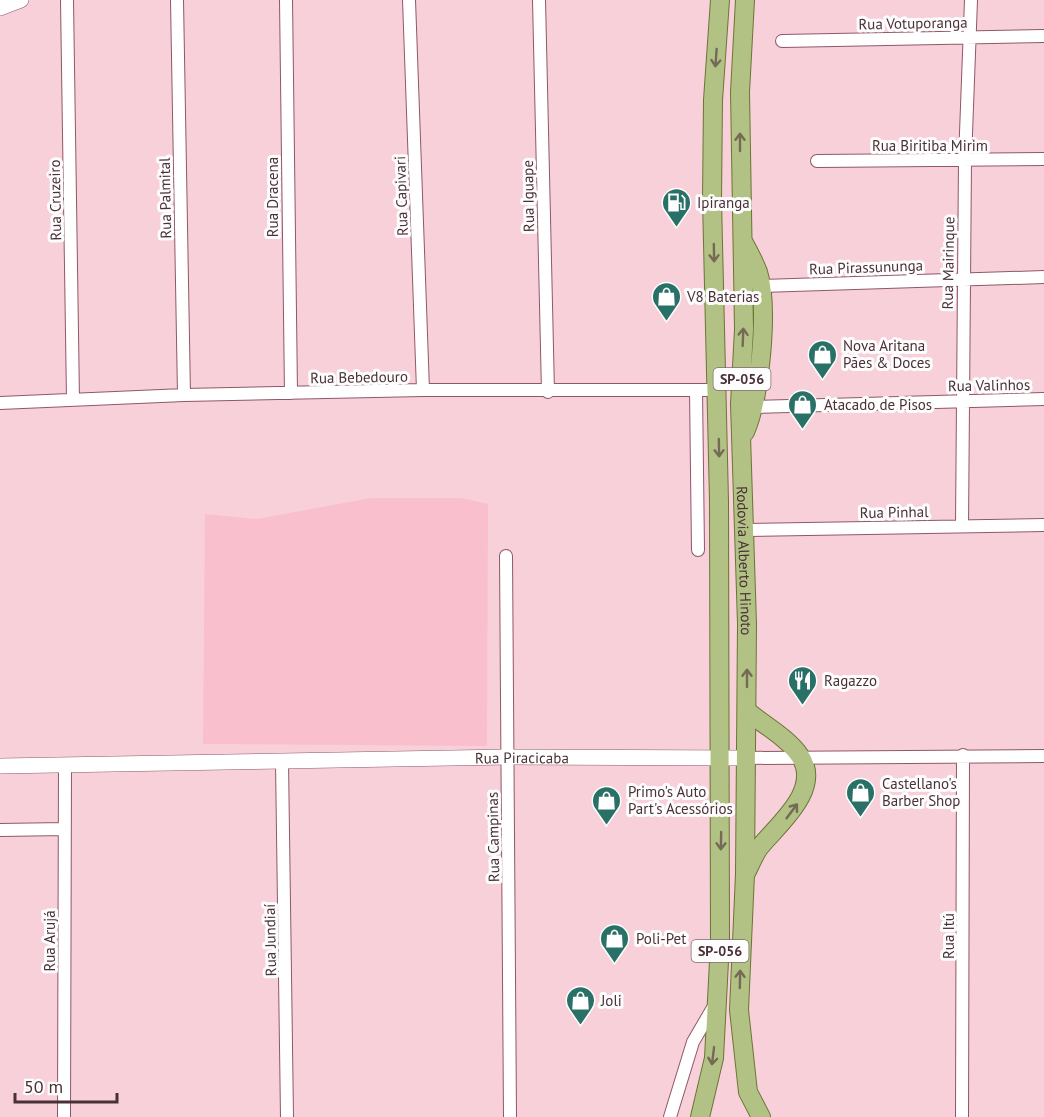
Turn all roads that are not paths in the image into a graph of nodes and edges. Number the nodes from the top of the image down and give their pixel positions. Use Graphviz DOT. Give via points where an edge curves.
graph roads {
  1 [pos="21,0"];
  2 [pos="67,0"];
  3 [pos="177,0"];
  4 [pos="286,0"];
  5 [pos="409,0"];
  6 [pos="539,0"];
  7 [pos="720,0"];
  8 [pos="745,0"];
  9 [pos="971,0"];
  10 [pos="0,8"];
  11 [pos="1044,36"];
  12 [pos="968,37"];
  13 [pos="782,41"];
  14 [pos="1044,159"];
  15 [pos="965,160"];
  16 [pos="817,161"];
  17 [pos="740,236"];
  18 [pos="1044,278"];
  19 [pos="963,279"];
  20 [pos="760,286"];
  21 [pos="423,390"];
  22 [pos="696,390"];
  23 [pos="718,390"];
  24 [pos="548,392"];
  25 [pos="291,393"];
  26 [pos="184,395"];
  27 [pos="1044,399"];
  28 [pos="73,400"];
  29 [pos="963,401"];
  30 [pos="0,403"];
  31 [pos="754,407"];
  32 [pos="741,439"];
  33 [pos="1044,525"];
  34 [pos="962,526"];
  35 [pos="745,530"];
  36 [pos="698,550"];
  37 [pos="506,556"];
  38 [pos="747,711"];
  39 [pos="963,755"];
  40 [pos="1044,756"];
  41 [pos="507,757"];
  42 [pos="745,758"];
  43 [pos="801,758"];
  44 [pos="721,759"];
  45 [pos="282,762"];
  46 [pos="64,765"];
  47 [pos="0,766"];
  48 [pos="0,830"];
  49 [pos="64,830"];
  50 [pos="745,874"];
  51 [pos="718,999"];
  52 [pos="64,1117"];
  53 [pos="287,1117"];
  54 [pos="510,1117"];
  55 [pos="670,1117"];
  56 [pos="700,1117"];
  57 [pos="761,1117"];
  58 [pos="962,1117"];
  1 -- 10 [label="street"];
  2 -- 28 [label="street, Rua Cruzeiro"];
  3 -- 26 [label="street, Rua Palmital"];
  4 -- 25 [label="street, Rua Dracena"];
  5 -- 21 [label="street, Rua Capivari"];
  6 -- 24 [label="street, Rua Iguape"];
  7 -- 23 [label="main road, Rodovia Alberto Hinoto / SP-056, one-way" via="712,200"];
  17 -- 8 [label="main road, Rodovia Alberto Hinoto / SP-056, one-way" via="740,92"];
  9 -- 12 [label="street, Rua Mairinque"];
  11 -- 12 [label="street, Rua Votuporanga"];
  12 -- 13 [label="street, Rua Votuporanga"];
  12 -- 15 [label="street, Rua Mairinque"];
  14 -- 15 [label="street, Rua Biritiba Mirim"];
  15 -- 16 [label="street, Rua Biritiba Mirim"];
  15 -- 19 [label="street, Rua Mairinque"];
  17 -- 20 [label="main road"];
  32 -- 17 [label="main road, Rodovia Alberto Hinoto / SP-056, one-way" via="744,329"];
  18 -- 19 [label="street, Rua Pirassununga"];
  19 -- 20 [label="street, Rua Pirassununga"];
  19 -- 29 [label="street, Rua Mairinque"];
  20 -- 31 [label="main road" via="761,329"];
  21 -- 24 [label="street, Rua Bebedouro"];
  21 -- 25 [label="street, Rua Bebedouro"];
  22 -- 23 [label="street, Rua Bebedouro"];
  22 -- 24 [label="street, Rua Bebedouro"];
  22 -- 36 [label="street"];
  23 -- 44 [label="main road, Rodovia Alberto Hinoto / SP-056, one-way"];
  25 -- 26 [label="street, Rua Bebedouro"];
  26 -- 28 [label="street, Rua Bebedouro"];
  27 -- 29 [label="street, Rua Valinhos"];
  28 -- 30 [label="street, Rua Bebedouro"];
  29 -- 31 [label="street, Rua Valinhos"];
  29 -- 34 [label="street, Rua Mairinque"];
  31 -- 32 [label="main road"];
  32 -- 35 [label="main road, Rodovia Alberto Hinoto / SP-056"];
  33 -- 34 [label="street, Rua Pinhal"];
  34 -- 35 [label="street, Rua Pinhal"];
  38 -- 35 [label="main road, Rodovia Alberto Hinoto / SP-056, one-way"];
  37 -- 41 [label="street, Rua Campinas"];
  38 -- 42 [label="main road, Rodovia Alberto Hinoto / SP-056"];
  38 -- 43 [label="main road"];
  39 -- 40 [label="street, Rua Piracicaba"];
  39 -- 43 [label="street, Rua Piracicaba"];
  39 -- 58 [label="street, Rua Itú"];
  41 -- 44 [label="street, Rua Piracicaba"];
  41 -- 45 [label="street, Rua Piracicaba"];
  41 -- 54 [label="street, Rua Campinas"];
  42 -- 43 [label="street, Rua Piracicaba"];
  42 -- 44 [label="street, Rua Piracicaba"];
  42 -- 50 [label="main road, Rodovia Alberto Hinoto / SP-056"];
  50 -- 43 [label="main road, one-way" via="759,849 795,809 804,778"];
  44 -- 51 [label="main road, Rodovia Alberto Hinoto / SP-056, one-way"];
  45 -- 46 [label="street, Rua Piracicaba"];
  45 -- 53 [label="street, Rua Jundiaí"];
  46 -- 47 [label="street, Rua Piracicaba"];
  46 -- 49 [label="street, Rua Arujá"];
  48 -- 49 [label="street"];
  49 -- 52 [label="street, Rua Arujá"];
  57 -- 50 [label="main road, Rodovia Alberto Hinoto / SP-056, one-way" via="747,1092 740,1010"];
  51 -- 55 [label="street, Rodovia Alberto Hinoto" via="693,1042"];
  51 -- 56 [label="main road, Rodovia Alberto Hinoto / SP-056, one-way" via="714,1058"];
}
